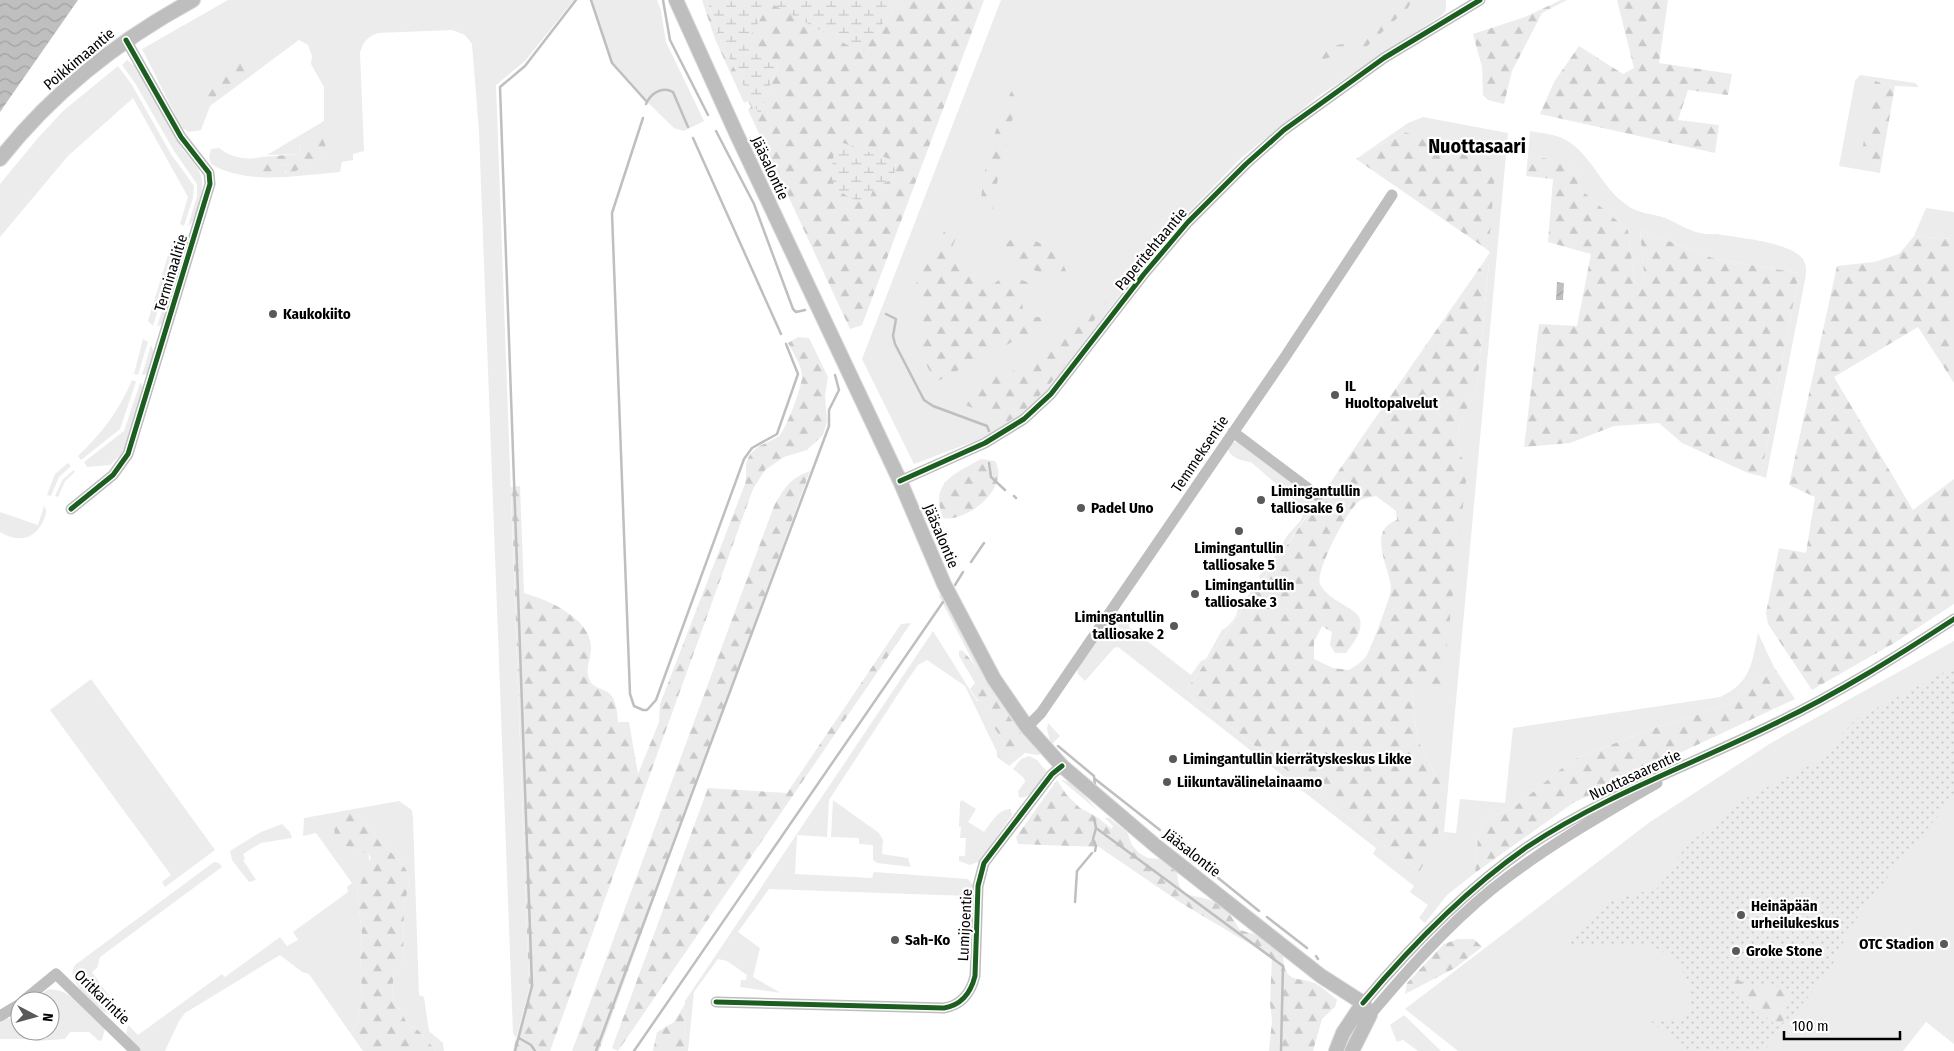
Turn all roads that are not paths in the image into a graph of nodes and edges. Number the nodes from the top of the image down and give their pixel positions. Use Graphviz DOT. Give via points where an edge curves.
graph roads {
  1 [pos="193,0"];
  2 [pos="676,0"];
  3 [pos="1480,0"];
  4 [pos="126,40"];
  5 [pos="0,159"];
  6 [pos="1392,195"];
  7 [pos="1233,432"];
  8 [pos="900,481"];
  9 [pos="1318,496"];
  10 [pos="70,509"];
  11 [pos="1954,619"];
  12 [pos="1027,727"];
  13 [pos="1062,766"];
  14 [pos="35,991"];
  15 [pos="716,1002"];
  16 [pos="1363,1010"];
  17 [pos="134,1051"];
  18 [pos="1336,1051"];
  19 [pos="1352,1051"];
  1 -- 4 [label="main road, Poikkimaantie"];
  2 -- 8 [label="main road, Jääsalontie" via="736,135"];
  3 -- 8 [label="street, Paperitehtaantie" via="1384,58 1284,130 1246,164 1188,222 1051,394 1024,419 985,443"];
  4 -- 5 [label="main road, Poikkimaantie" via="22,130"];
  4 -- 10 [label="street, Terminaalitie" via="181,137 209,173 210,184 128,454 113,474"];
  6 -- 7 [label="street, Temmeksentie"];
  7 -- 9 [label="street"];
  7 -- 12 [label="street, Temmeksentie" via="1041,712"];
  8 -- 12 [label="main road, Jääsalontie" via="944,584 970,635 994,679"];
  11 -- 16 [label="street, Nuottasaarentie" via="1819,701 1611,798 1526,848 1430,929"];
  12 -- 13 [label="main road, Jääsalontie"];
  13 -- 15 [label="street, Lumijoentie" via="1052,774 984,863 978,886 975,976 972,987 959,1003 944,1008"];
  13 -- 16 [label="main road, Jääsalontie" via="1156,846"];
  14 -- 17 [label="street, Oritkarintie" via="56,974"];
  16 -- 18 [label="main road, Nuottasaarentie" via="1343,1033"];
  16 -- 19 [label="main road, Nuottasaarentie"];
}
